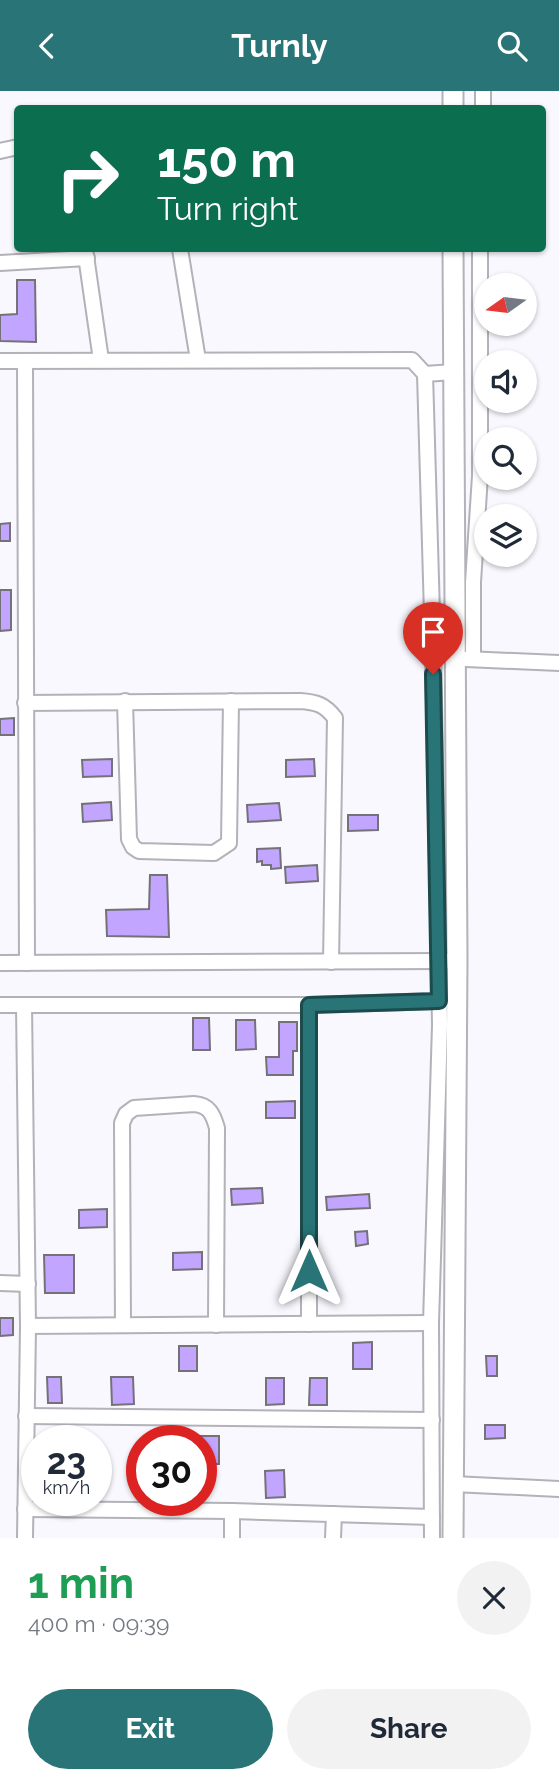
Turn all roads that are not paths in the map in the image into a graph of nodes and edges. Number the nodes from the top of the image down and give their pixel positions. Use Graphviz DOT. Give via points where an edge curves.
graph roads {
  1 [pos="180,252"];
  2 [pos="453,252"];
  3 [pos="480,252"];
  4 [pos="86,253"];
  5 [pos="0,263"];
  6 [pos="101,360"];
  7 [pos="198,360"];
  8 [pos="0,361"];
  9 [pos="25,361"];
  10 [pos="453,372"];
  11 [pos="425,374"];
  12 [pos="464,658"];
  13 [pos="559,663"];
  14 [pos="125,701"];
  15 [pos="231,701"];
  16 [pos="25,702"];
  17 [pos="447,960"];
  18 [pos="331,962"];
  19 [pos="0,963"];
  20 [pos="27,963"];
  21 [pos="439,1001"];
  22 [pos="0,1005"];
  23 [pos="24,1005"];
  24 [pos="309,1005"];
  25 [pos="0,1283"];
  26 [pos="28,1284"];
  27 [pos="431,1323"];
  28 [pos="309,1324"];
  29 [pos="123,1325"];
  30 [pos="216,1325"];
  31 [pos="28,1326"];
  32 [pos="26,1416"];
  33 [pos="432,1420"];
  34 [pos="26,1425"];
  35 [pos="453,1484"];
  36 [pos="559,1489"];
  37 [pos="112,1510"];
  38 [pos="232,1511"];
  39 [pos="334,1514"];
  40 [pos="25,1516"];
  41 [pos="432,1517"];
  42 [pos="25,1538"];
  43 [pos="232,1538"];
  44 [pos="333,1538"];
  45 [pos="432,1538"];
  46 [pos="453,1538"];
  1 -- 7 [label="street"];
  2 -- 10 [label="street"];
  3 -- 12 [label="street" via="480,476"];
  4 -- 5 [label="street"];
  4 -- 6 [label="street"];
  6 -- 7 [label="street"];
  6 -- 9 [label="street"];
  7 -- 11 [label="street" via="412,360"];
  8 -- 9 [label="street"];
  9 -- 16 [label="street"];
  10 -- 11 [label="street"];
  10 -- 12 [label="street"];
  11 -- 17 [label="street"];
  12 -- 13 [label="street"];
  12 -- 17 [label="street"];
  14 -- 15 [label="street"];
  14 -- 15 [label="street" via="129,839 139,851 214,853 229,843"];
  14 -- 16 [label="street"];
  15 -- 18 [label="street" via="316,702 335,718"];
  16 -- 20 [label="street"];
  17 -- 18 [label="street"];
  17 -- 21 [label="street"];
  17 -- 35 [label="street"];
  18 -- 20 [label="street"];
  19 -- 20 [label="street"];
  21 -- 24 [label="street"];
  21 -- 27 [label="street"];
  22 -- 23 [label="street"];
  23 -- 24 [label="street"];
  23 -- 26 [label="street"];
  24 -- 28 [label="street"];
  25 -- 26 [label="street"];
  26 -- 31 [label="street"];
  27 -- 28 [label="street"];
  27 -- 33 [label="street"];
  28 -- 30 [label="street"];
  29 -- 30 [label="street"];
  29 -- 30 [label="street" via="122,1123 134,1108 194,1104 209,1109 217,1128"];
  29 -- 31 [label="street"];
  31 -- 32 [label="street"];
  32 -- 33 [label="street"];
  32 -- 34 [label="street"];
  33 -- 41 [label="street"];
  35 -- 36 [label="street"];
  35 -- 46 [label="street"];
  37 -- 38 [label="street"];
  38 -- 39 [label="street"];
  38 -- 43 [label="street"];
  39 -- 41 [label="street"];
  39 -- 44 [label="street"];
  40 -- 42 [label="street"];
  41 -- 45 [label="street"];
}
